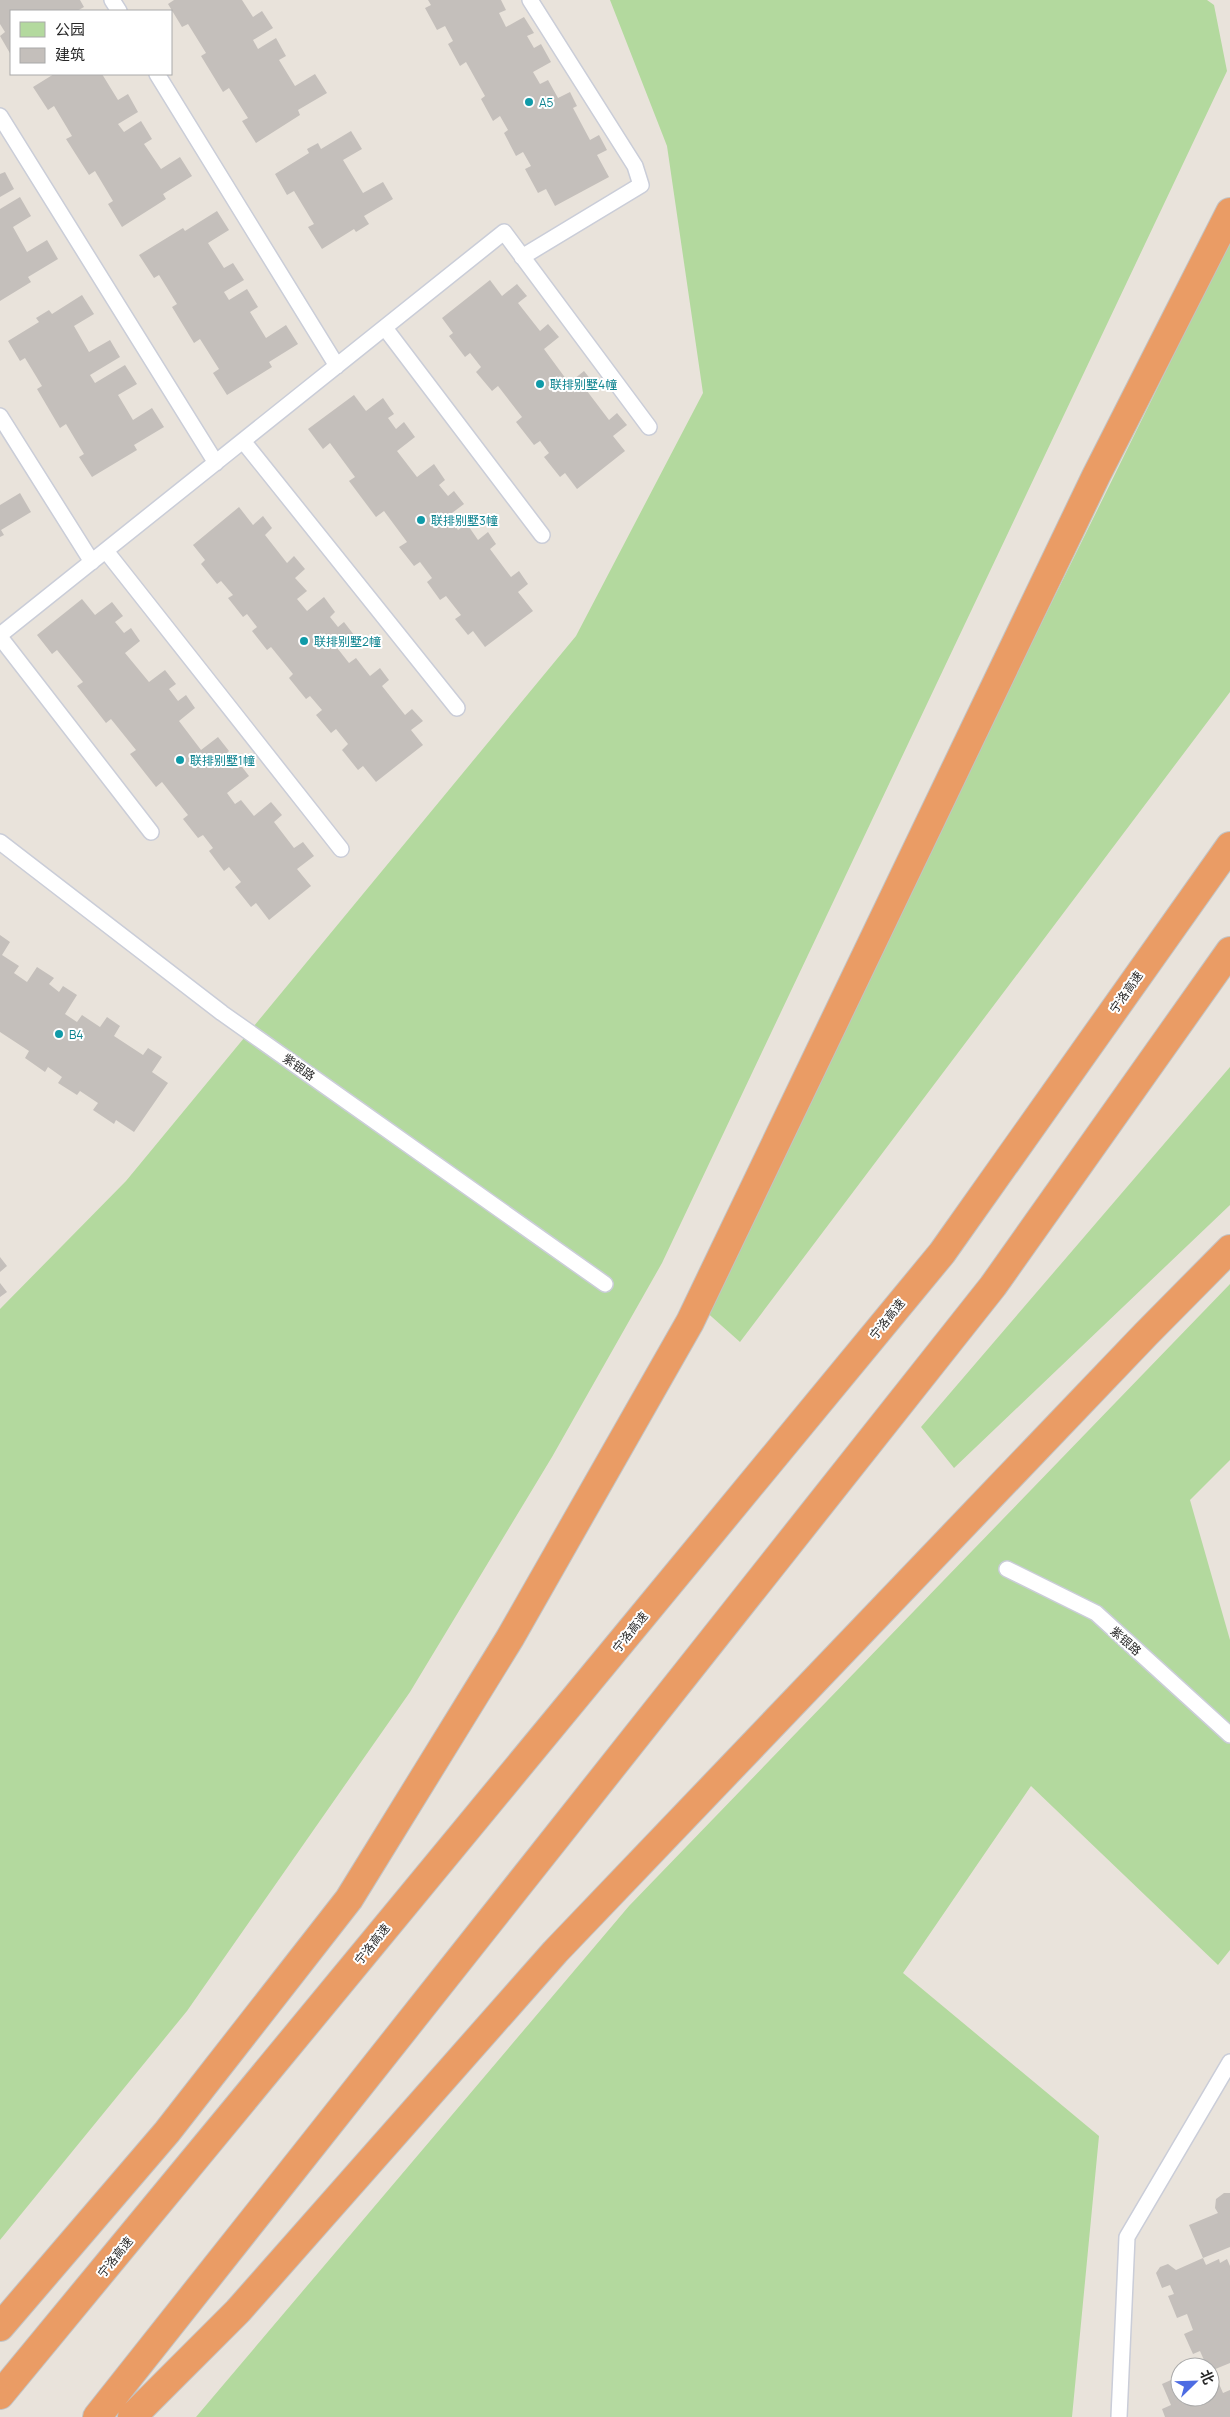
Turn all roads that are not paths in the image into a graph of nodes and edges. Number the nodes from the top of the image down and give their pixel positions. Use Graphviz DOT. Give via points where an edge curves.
graph roads {
  1 [pos="530,0"];
  2 [pos="159,75"];
  3 [pos="0,116"];
  4 [pos="1230,212"];
  5 [pos="522,257"];
  6 [pos="385,328"];
  7 [pos="337,366"];
  8 [pos="0,416"];
  9 [pos="649,427"];
  10 [pos="243,441"];
  11 [pos="216,463"];
  12 [pos="542,535"];
  13 [pos="106,551"];
  14 [pos="92,562"];
  15 [pos="0,636"];
  16 [pos="457,708"];
  17 [pos="151,832"];
  18 [pos="0,842"];
  19 [pos="1230,846"];
  20 [pos="341,849"];
  21 [pos="1230,951"];
  22 [pos="1230,1249"];
  23 [pos="605,1284"];
  24 [pos="1007,1569"];
  25 [pos="1230,1735"];
  26 [pos="1230,2062"];
  27 [pos="0,2327"];
  28 [pos="0,2395"];
  29 [pos="97,2417"];
  30 [pos="132,2417"];
  31 [pos="1119,2417"];
  1 -- 5 [label="lane" via="635,166 641,185"];
  2 -- 7 [label="lane"];
  3 -- 11 [label="lane"];
  4 -- 27 [label="highway" via="1096,476 690,1322 510,1638 349,1899 167,2132"];
  5 -- 6 [label="lane" via="504,232"];
  5 -- 9 [label="lane"];
  6 -- 7 [label="lane"];
  6 -- 12 [label="lane"];
  7 -- 10 [label="lane"];
  8 -- 14 [label="lane"];
  10 -- 11 [label="lane"];
  10 -- 16 [label="lane"];
  11 -- 13 [label="lane"];
  13 -- 14 [label="lane"];
  13 -- 20 [label="lane"];
  14 -- 15 [label="lane"];
  15 -- 17 [label="lane"];
  18 -- 23 [label="lane, 紫银路" via="222,1013"];
  19 -- 28 [label="highway, 宁洛高速" via="942,1253"];
  21 -- 29 [label="highway" via="993,1286"];
  22 -- 30 [label="highway" via="555,1952 238,2311"];
  24 -- 25 [label="lane, 紫银路" via="1096,1613"];
  26 -- 31 [label="lane" via="1128,2237"];
}
